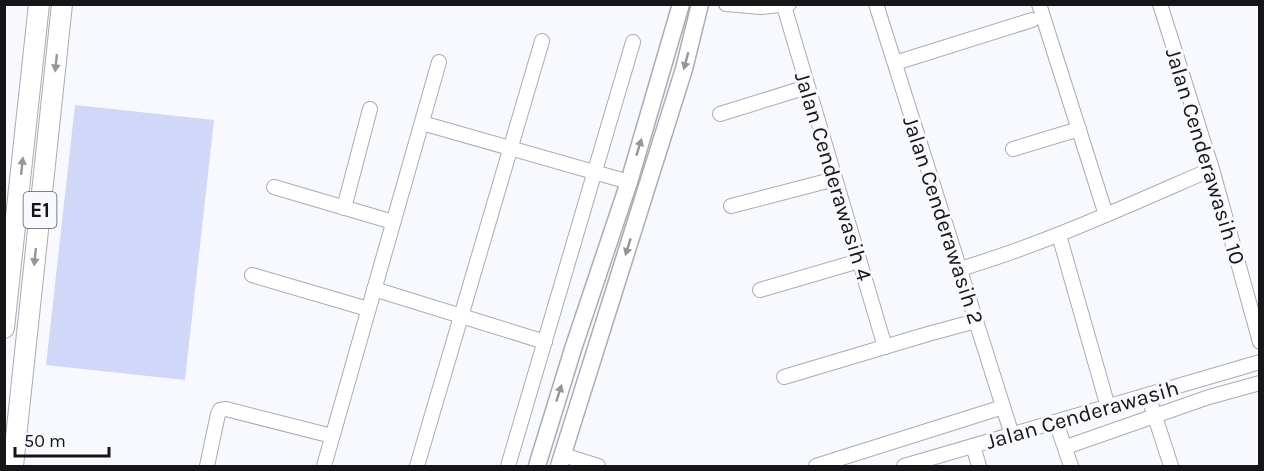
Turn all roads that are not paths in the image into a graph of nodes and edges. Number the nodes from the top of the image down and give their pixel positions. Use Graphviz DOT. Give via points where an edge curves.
graph roads {
  1 [pos="39,4"];
  2 [pos="62,4"];
  3 [pos="681,4"];
  4 [pos="700,4"];
  5 [pos="876,4"];
  6 [pos="1039,4"];
  7 [pos="1160,4"];
  8 [pos="728,5"];
  9 [pos="786,5"];
  10 [pos="1032,20"];
  11 [pos="542,41"];
  12 [pos="633,42"];
  13 [pos="439,62"];
  14 [pos="895,63"];
  15 [pos="807,87"];
  16 [pos="370,109"];
  17 [pos="720,114"];
  18 [pos="422,123"];
  19 [pos="1078,129"];
  20 [pos="511,148"];
  21 [pos="1013,149"];
  22 [pos="1212,169"];
  23 [pos="595,172"];
  24 [pos="835,179"];
  25 [pos="629,182"];
  26 [pos="274,187"];
  27 [pos="731,206"];
  28 [pos="344,208"];
  29 [pos="1106,215"];
  30 [pos="393,222"];
  31 [pos="1059,235"];
  32 [pos="859,261"];
  33 [pos="960,269"];
  34 [pos="252,275"];
  35 [pos="374,289"];
  36 [pos="760,290"];
  37 [pos="368,309"];
  38 [pos="461,316"];
  39 [pos="976,321"];
  40 [pos="4,328"];
  41 [pos="545,342"];
  42 [pos="1260,342"];
  43 [pos="885,347"];
  44 [pos="1260,362"];
  45 [pos="784,377"];
  46 [pos="1260,383"];
  47 [pos="1148,395"];
  48 [pos="1003,407"];
  49 [pos="1108,407"];
  50 [pos="1155,416"];
  51 [pos="1056,422"];
  52 [pos="1012,435"];
  53 [pos="332,436"];
  54 [pos="973,446"];
  55 [pos="1066,447"];
  56 [pos="561,461"];
  57 [pos="14,466"];
  58 [pos="207,466"];
  59 [pos="324,466"];
  60 [pos="417,466"];
  61 [pos="508,466"];
  62 [pos="537,466"];
  63 [pos="598,466"];
  64 [pos="816,466"];
  65 [pos="904,466"];
  66 [pos="979,466"];
  67 [pos="1071,466"];
  68 [pos="1171,466"];
  40 -- 1 [label="highway, E1, one-way"];
  2 -- 57 [label="highway, E1, one-way"];
  25 -- 3 [label="main road, one-way"];
  4 -- 56 [label="main road, one-way" via="684,69"];
  5 -- 14 [label="street, Jalan Cenderawasih 2"];
  6 -- 19 [label="street"];
  7 -- 22 [label="street, Jalan Cenderawasih 10"];
  8 -- 9 [label="street"];
  9 -- 15 [label="street, Jalan Cenderawasih 4"];
  10 -- 14 [label="street"];
  11 -- 20 [label="street"];
  12 -- 23 [label="street"];
  13 -- 18 [label="street"];
  14 -- 33 [label="street, Jalan Cenderawasih 2"];
  15 -- 17 [label="street"];
  15 -- 24 [label="street, Jalan Cenderawasih 4"];
  16 -- 28 [label="street"];
  18 -- 20 [label="street"];
  18 -- 30 [label="street"];
  19 -- 21 [label="street"];
  19 -- 29 [label="street"];
  20 -- 23 [label="street"];
  20 -- 38 [label="street"];
  22 -- 29 [label="street"];
  22 -- 42 [label="street, Jalan Cenderawasih 10"];
  23 -- 25 [label="street"];
  23 -- 41 [label="street"];
  24 -- 27 [label="street"];
  24 -- 32 [label="street, Jalan Cenderawasih 4"];
  62 -- 25 [label="main road, one-way"];
  26 -- 28 [label="street"];
  28 -- 30 [label="street"];
  29 -- 31 [label="street"];
  30 -- 35 [label="street"];
  31 -- 33 [label="street"];
  31 -- 49 [label="street"];
  32 -- 36 [label="street"];
  32 -- 43 [label="street, Jalan Cenderawasih 4"];
  33 -- 39 [label="street, Jalan Cenderawasih 2"];
  34 -- 37 [label="street"];
  35 -- 37 [label="street"];
  35 -- 38 [label="street"];
  37 -- 53 [label="street"];
  38 -- 41 [label="street"];
  38 -- 60 [label="street"];
  39 -- 43 [label="street"];
  39 -- 48 [label="street, Jalan Cenderawasih 2"];
  41 -- 61 [label="street"];
  43 -- 45 [label="street"];
  44 -- 47 [label="street, Jalan Cenderawasih"];
  46 -- 50 [label="street, Jalan Cenderawasih"];
  47 -- 49 [label="street, Jalan Cenderawasih"];
  47 -- 50 [label="street"];
  48 -- 52 [label="street, Jalan Cenderawasih 2"];
  48 -- 64 [label="street"];
  49 -- 51 [label="street, Jalan Cenderawasih"];
  50 -- 55 [label="street, Jalan Cenderawasih"];
  50 -- 68 [label="street"];
  51 -- 52 [label="street, Jalan Cenderawasih"];
  51 -- 55 [label="street"];
  52 -- 54 [label="street, Jalan Cenderawasih"];
  53 -- 58 [label="street" via="220,410"];
  53 -- 59 [label="street"];
  54 -- 65 [label="street, Jalan Cenderawasih"];
  54 -- 66 [label="street"];
  55 -- 67 [label="street"];
  56 -- 63 [label="street"];
}
